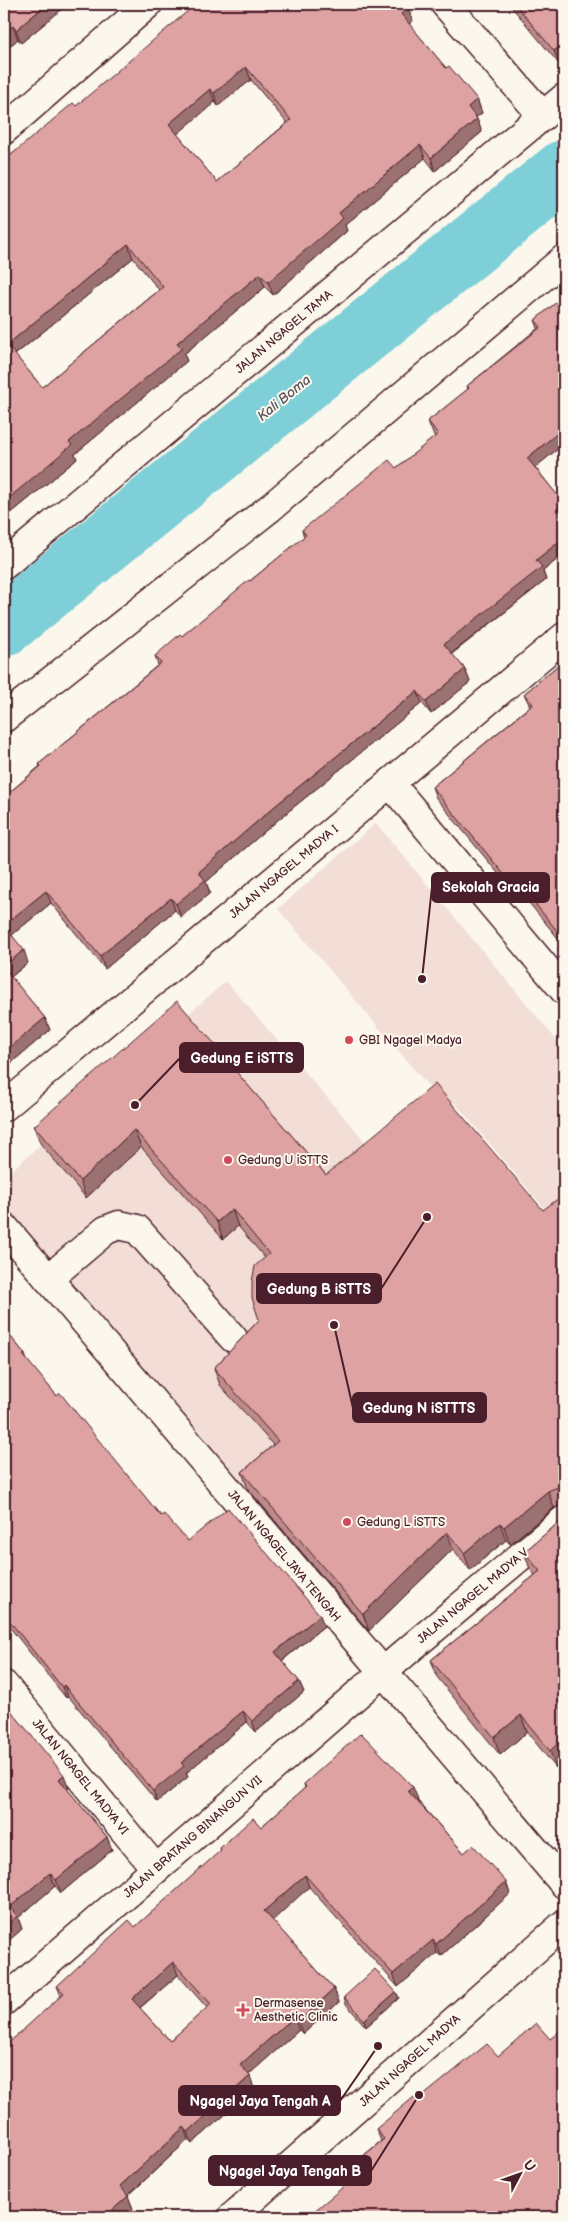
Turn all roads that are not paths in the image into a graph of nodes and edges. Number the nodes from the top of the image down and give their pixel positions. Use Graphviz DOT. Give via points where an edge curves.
graph roads {
  1 [pos="148,4"];
  2 [pos="445,4"];
  3 [pos="564,98"];
  4 [pos="543,116"];
  5 [pos="8,127"];
  6 [pos="564,258"];
  7 [pos="4,565"];
  8 [pos="564,637"];
  9 [pos="4,718"];
  10 [pos="390,783"];
  11 [pos="564,990"];
  12 [pos="4,1107"];
  13 [pos="4,1227"];
  14 [pos="48,1279"];
  15 [pos="233,1338"];
  16 [pos="564,1520"];
  17 [pos="383,1672"];
  18 [pos="4,1685"];
  19 [pos="156,1869"];
  20 [pos="564,1884"];
  21 [pos="564,1924"];
  22 [pos="4,2001"];
  23 [pos="232,2217"];
  1 -- 5 [label="street"];
  2 -- 4 [label="street"];
  3 -- 4 [label="street, JALAN NGAGEL TAMA"];
  4 -- 7 [label="street, JALAN NGAGEL TAMA"];
  6 -- 9 [label="street" via="270,508"];
  8 -- 10 [label="street, JALAN NGAGEL MADYA I"];
  10 -- 11 [label="street"];
  10 -- 12 [label="street, JALAN NGAGEL MADYA I"];
  13 -- 14 [label="street, JALAN NGAGEL JAYA TENGAH"];
  14 -- 15 [label="street" via="106,1230 119,1225 137,1229"];
  14 -- 17 [label="street, JALAN NGAGEL JAYA TENGAH"];
  16 -- 17 [label="street, JALAN NGAGEL MADYA V"];
  17 -- 19 [label="street, JALAN BRATANG BINANGUN VII"];
  17 -- 20 [label="street, JALAN NGAGEL JAYA TENGAH"];
  18 -- 19 [label="street, JALAN NGAGEL MADYA VI"];
  19 -- 22 [label="street, JALAN BRATANG BINANGUN VII"];
  21 -- 23 [label="street, JALAN NGAGEL MADYA"];
}
